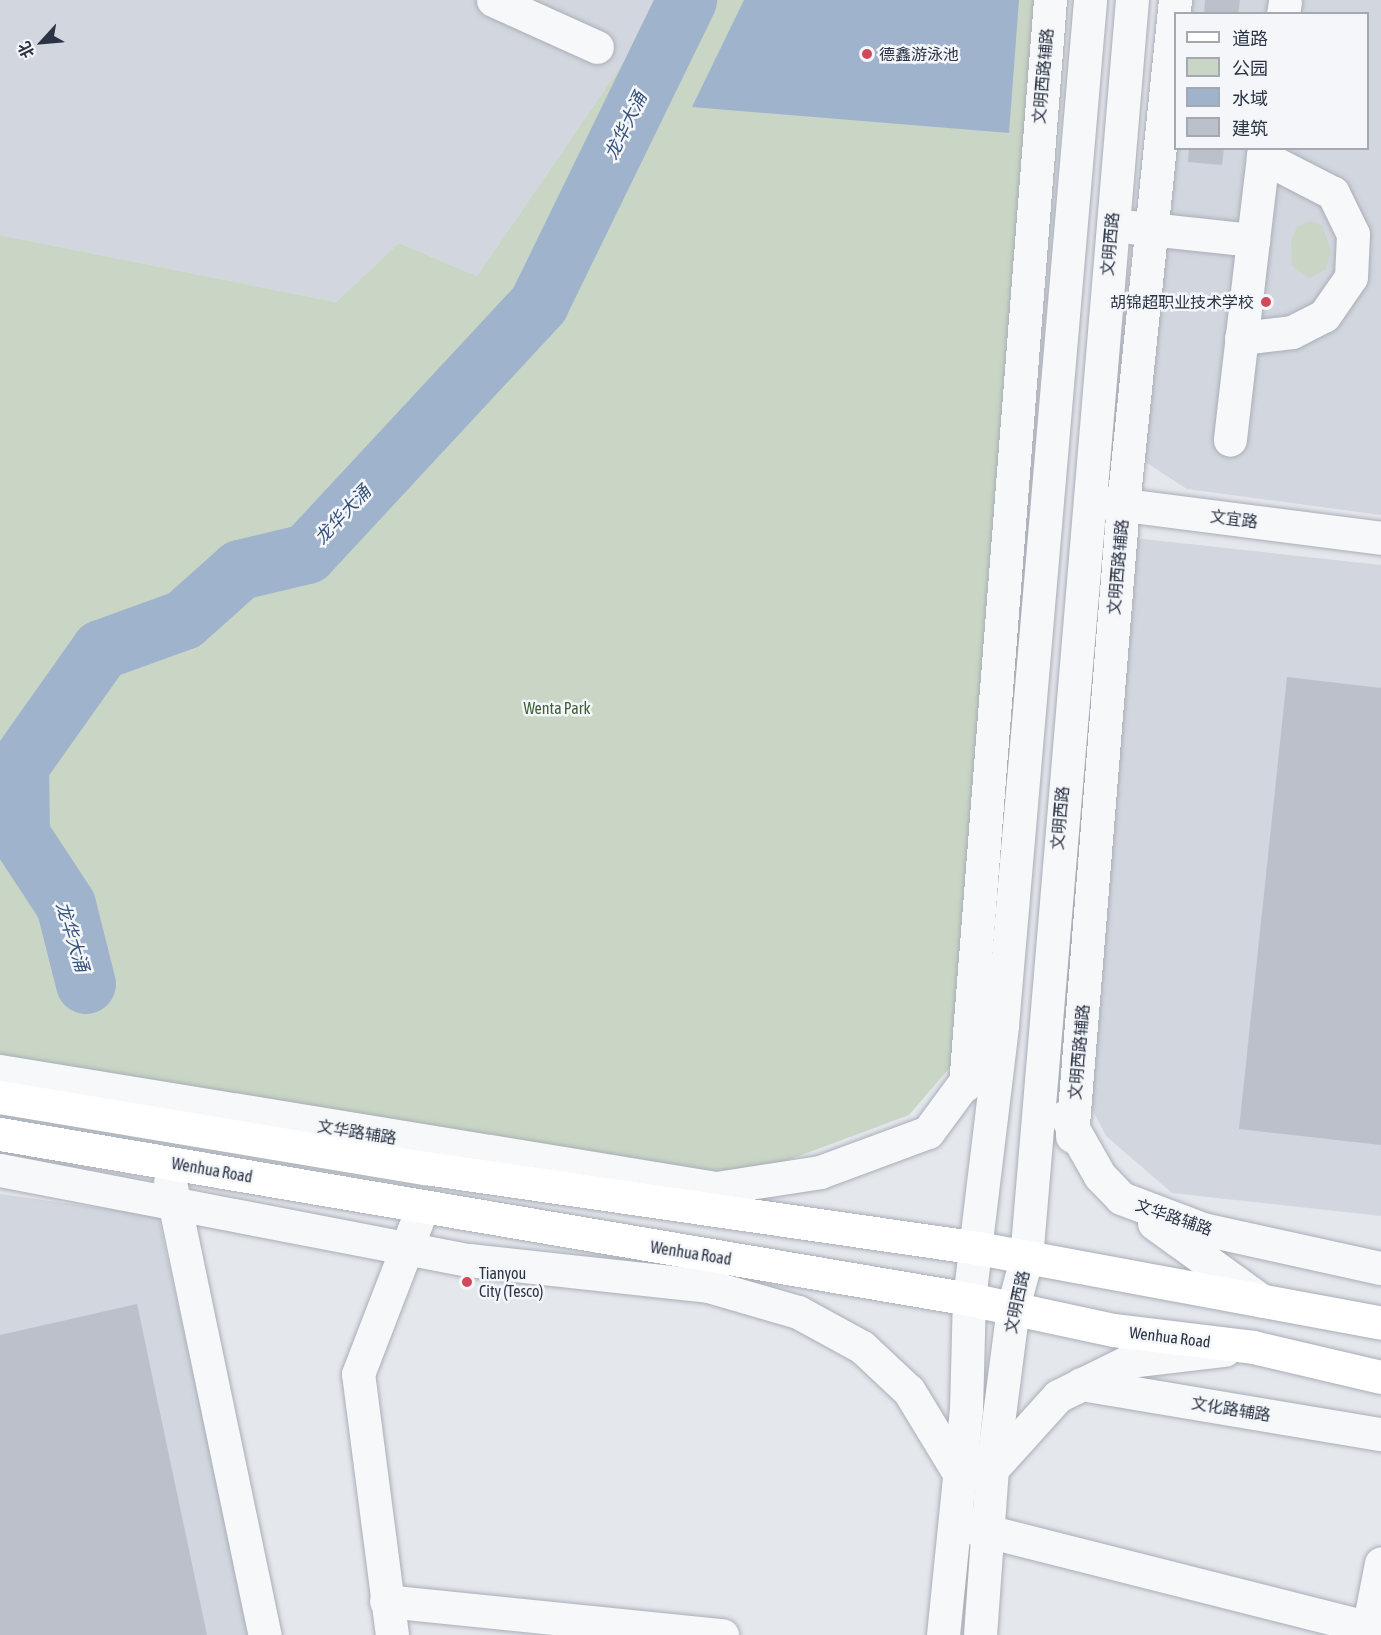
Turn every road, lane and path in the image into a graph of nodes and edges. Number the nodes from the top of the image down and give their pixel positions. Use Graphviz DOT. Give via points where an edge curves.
graph roads {
  1 [pos="493,0"];
  2 [pos="1050,0"];
  3 [pos="1089,0"];
  4 [pos="1132,0"];
  5 [pos="1175,0"];
  6 [pos="597,47"];
  7 [pos="1264,153"];
  8 [pos="1111,225"];
  9 [pos="1151,230"];
  10 [pos="1253,240"];
  11 [pos="1242,338"];
  12 [pos="1230,440"];
  13 [pos="1087,500"];
  14 [pos="1123,505"];
  15 [pos="1381,538"];
  16 [pos="1002,1025"];
  17 [pos="1043,1027"];
  18 [pos="0,1071"];
  19 [pos="965,1085"];
  20 [pos="0,1097"];
  21 [pos="0,1134"];
  22 [pos="1072,1136"];
  23 [pos="165,1161"];
  24 [pos="0,1170"];
  25 [pos="714,1197"];
  26 [pos="1121,1198"];
  27 [pos="174,1201"];
  28 [pos="422,1208"];
  29 [pos="407,1248"];
  30 [pos="978,1248"];
  31 [pos="1026,1259"];
  32 [pos="1381,1268"];
  33 [pos="709,1272"];
  34 [pos="969,1299"];
  35 [pos="1262,1301"];
  36 [pos="1013,1307"];
  37 [pos="1381,1323"];
  38 [pos="1253,1347"];
  39 [pos="1381,1377"];
  40 [pos="1081,1384"];
  41 [pos="1381,1434"];
  42 [pos="992,1469"];
  43 [pos="960,1475"];
  44 [pos="955,1524"];
  45 [pos="987,1529"];
  46 [pos="1381,1563"];
  47 [pos="386,1601"];
  48 [pos="1372,1631"];
  49 [pos="265,1635"];
  50 [pos="392,1635"];
  51 [pos="722,1635"];
  52 [pos="943,1635"];
  53 [pos="980,1635"];
  1 -- 6 [label="street"];
  2 -- 19 [label="street, 文明西路辅路"];
  3 -- 16 [label="street"];
  4 -- 8 [label="street, 文明西路"];
  5 -- 9 [label="street, 文明西路辅路"];
  7 -- 10 [label="street"];
  7 -- 11 [label="street" via="1333,193 1353,234 1351,277 1324,316 1292,332"];
  8 -- 9 [label="street"];
  8 -- 13 [label="street, 文明西路"];
  9 -- 10 [label="street"];
  9 -- 14 [label="street, 文明西路辅路"];
  10 -- 11 [label="street"];
  11 -- 12 [label="street"];
  13 -- 14 [label="street, 文宜路"];
  13 -- 17 [label="street, 文明西路"];
  14 -- 15 [label="street, 文宜路"];
  14 -- 22 [label="street, 文明西路辅路"];
  16 -- 19 [label="street, 文华路辅路"];
  16 -- 30 [label="street"];
  17 -- 22 [label="street, 文华路辅路"];
  17 -- 31 [label="street, 文明西路"];
  18 -- 25 [label="street, 文华路辅路"];
  19 -- 25 [label="street, 文华路辅路" via="928,1132 880,1154"];
  20 -- 25 [label="main road" via="425,1168"];
  21 -- 23 [label="main road, Wenhua Road"];
  22 -- 26 [label="street, 文华路辅路"];
  23 -- 27 [label="street"];
  23 -- 28 [label="main road, Wenhua Road"];
  24 -- 27 [label="street"];
  25 -- 30 [label="main road"];
  26 -- 32 [label="street, 文华路辅路" via="1203,1229"];
  26 -- 35 [label="street"];
  27 -- 29 [label="street"];
  27 -- 49 [label="street"];
  28 -- 29 [label="street"];
  28 -- 33 [label="main road, Wenhua Road"];
  29 -- 33 [label="street"];
  29 -- 47 [label="street" via="358,1374"];
  30 -- 31 [label="main road"];
  30 -- 34 [label="street"];
  31 -- 35 [label="main road"];
  31 -- 36 [label="street, 文明西路"];
  33 -- 34 [label="main road, Wenhua Road"];
  33 -- 43 [label="street" via="798,1312 862,1347 909,1391"];
  34 -- 36 [label="main road, Wenhua Road"];
  34 -- 43 [label="street"];
  35 -- 37 [label="main road"];
  36 -- 38 [label="main road, Wenhua Road" via="1113,1330"];
  36 -- 42 [label="street, 文明西路"];
  38 -- 39 [label="main road, Wenhua Road"];
  38 -- 40 [label="street" via="1129,1361"];
  40 -- 41 [label="street, 文化路辅路"];
  40 -- 42 [label="street" via="1058,1396"];
  42 -- 45 [label="street, 文明西路"];
  43 -- 44 [label="street"];
  44 -- 45 [label="street"];
  44 -- 52 [label="street"];
  45 -- 48 [label="street"];
  45 -- 53 [label="street, 文明西路"];
  46 -- 48 [label="street"];
  47 -- 50 [label="street"];
  47 -- 51 [label="street"];
}
